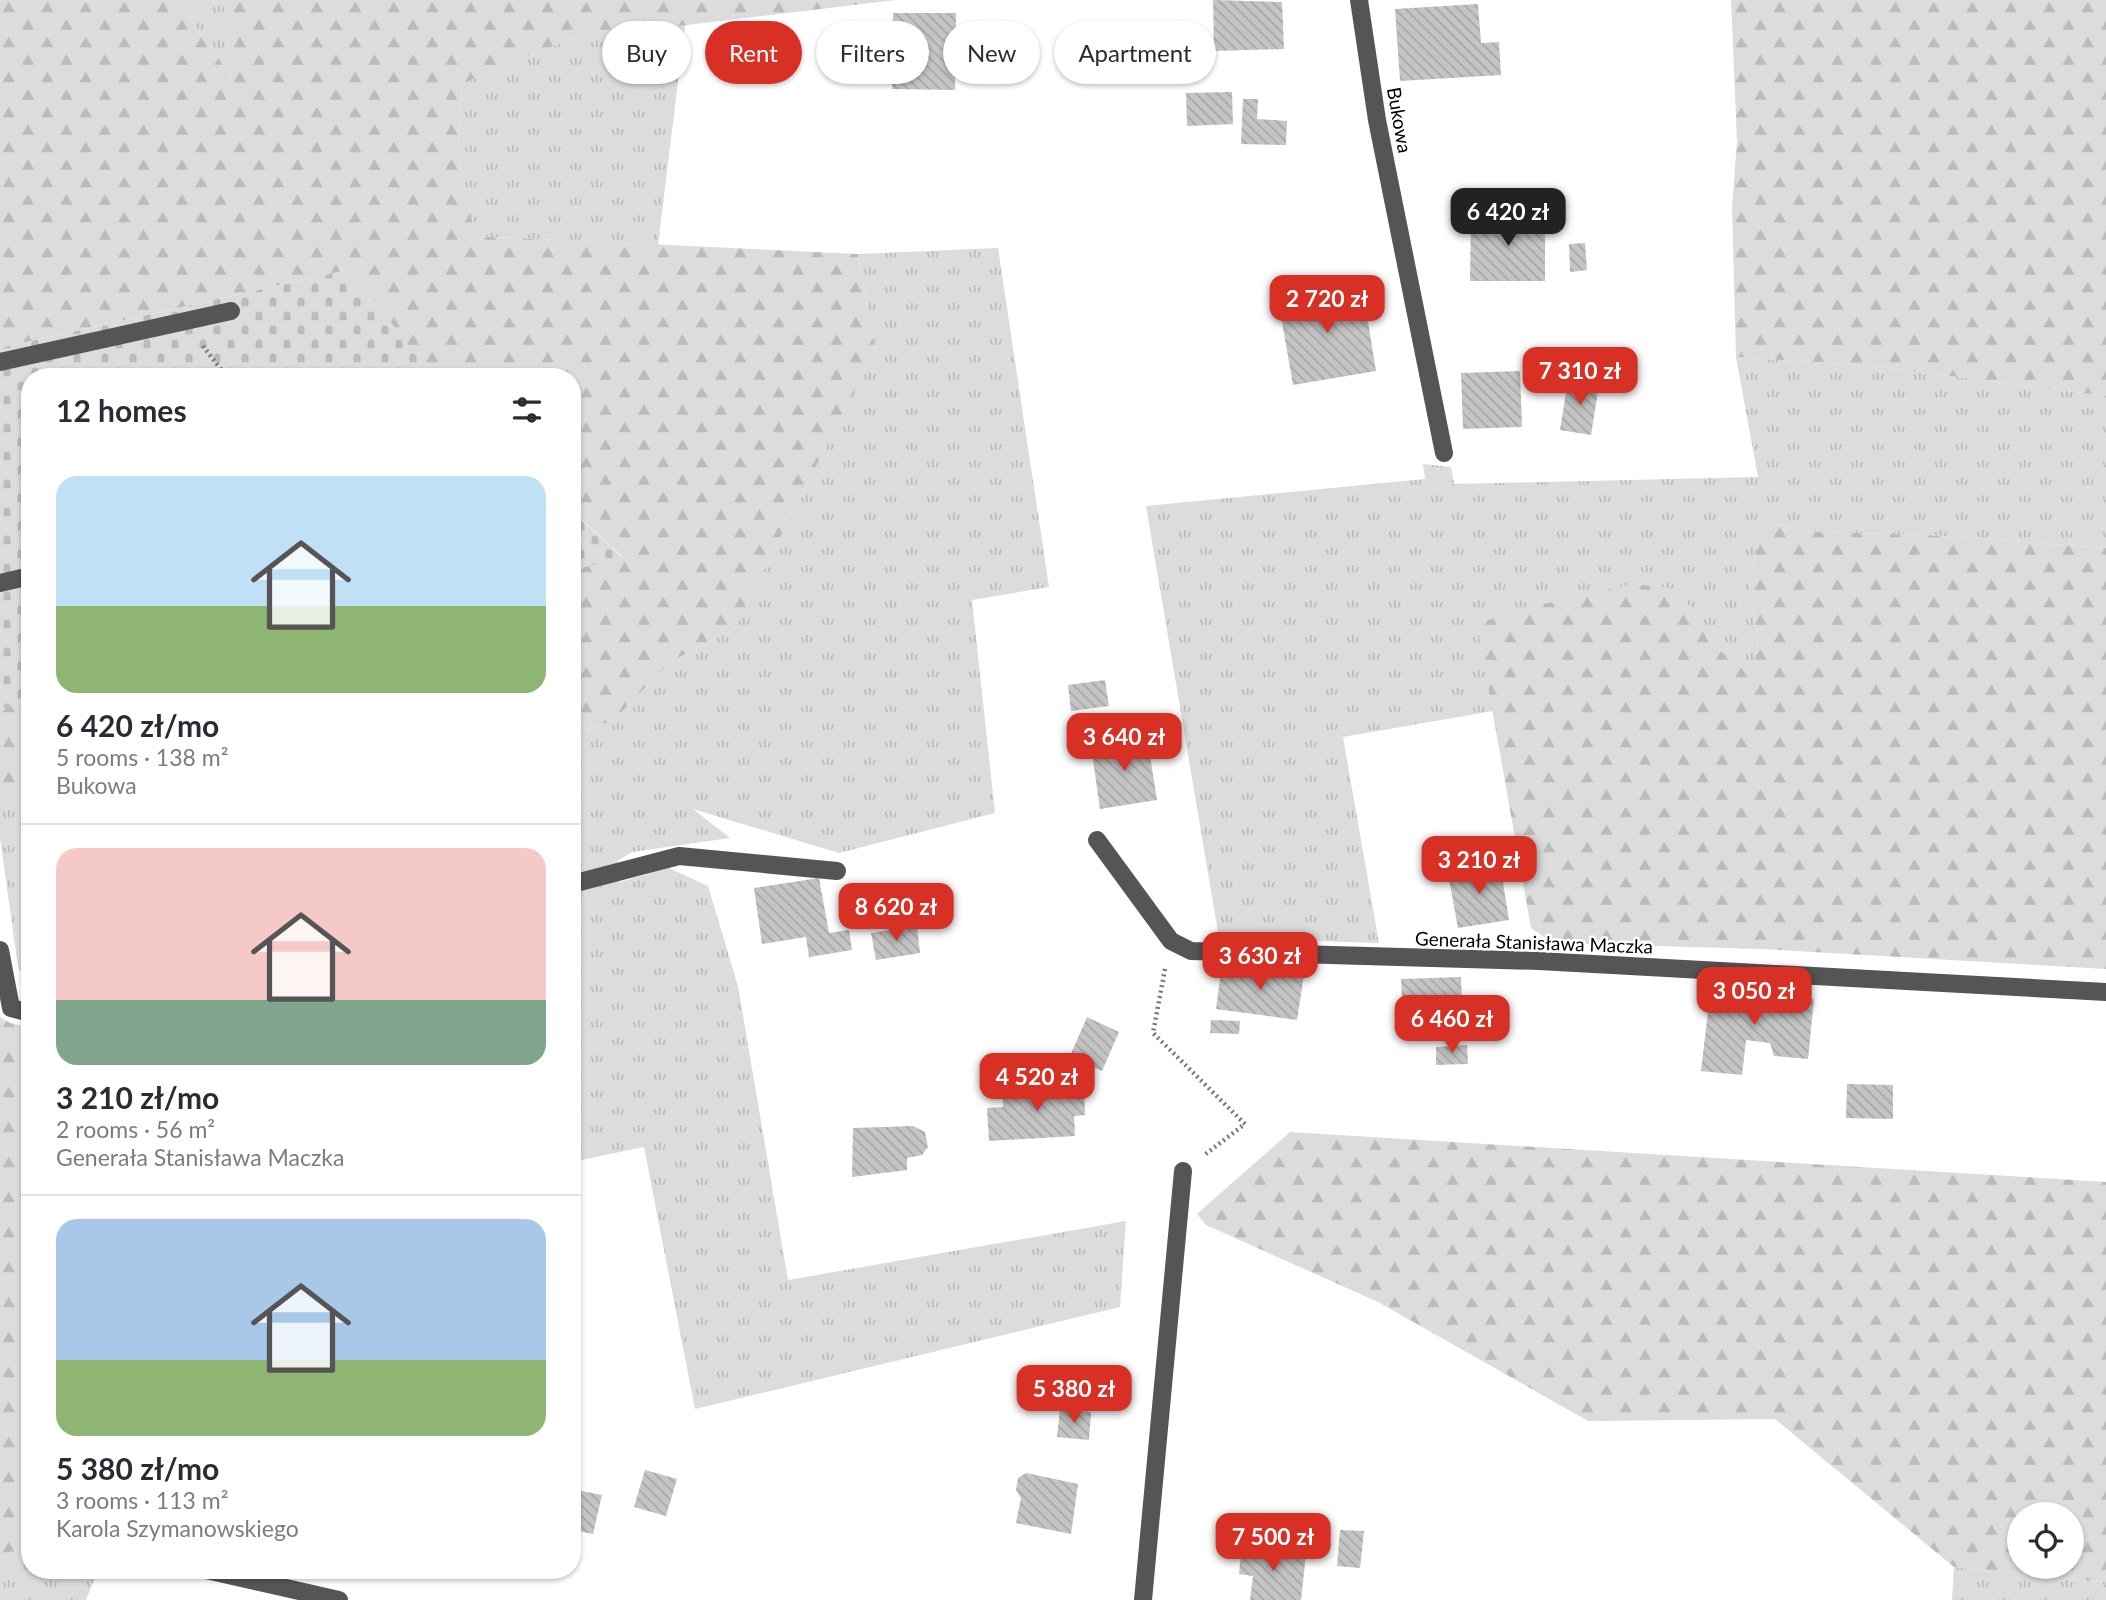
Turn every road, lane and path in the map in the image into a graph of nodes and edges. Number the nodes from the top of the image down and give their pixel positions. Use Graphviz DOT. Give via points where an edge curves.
graph roads {
  1 [pos="1359,0"];
  2 [pos="231,311"];
  3 [pos="185,321"];
  4 [pos="0,362"];
  5 [pos="220,368"];
  6 [pos="1444,453"];
  7 [pos="21,578"];
  8 [pos="0,583"];
  9 [pos="1097,840"];
  10 [pos="837,871"];
  11 [pos="581,882"];
  12 [pos="1171,941"];
  13 [pos="0,950"];
  14 [pos="2106,992"];
  15 [pos="21,1011"];
  16 [pos="1183,1171"];
  17 [pos="246,1579"];
  18 [pos="339,1600"];
  19 [pos="1143,1600"];
  1 -- 6 [label="street, Bukowa" via="1377,120"];
  2 -- 3 [label="street"];
  3 -- 4 [label="street"];
  3 -- 5 [label="path"];
  7 -- 8 [label="street"];
  9 -- 12 [label="street"];
  10 -- 11 [label="street" via="679,856"];
  12 -- 14 [label="street, Generała Stanisława Maczka" via="1191,951 1539,961"];
  12 -- 16 [label="path" via="1153,1033 1245,1124"];
  13 -- 15 [label="street" via="11,1008"];
  16 -- 19 [label="street"];
  17 -- 18 [label="street"];
}
